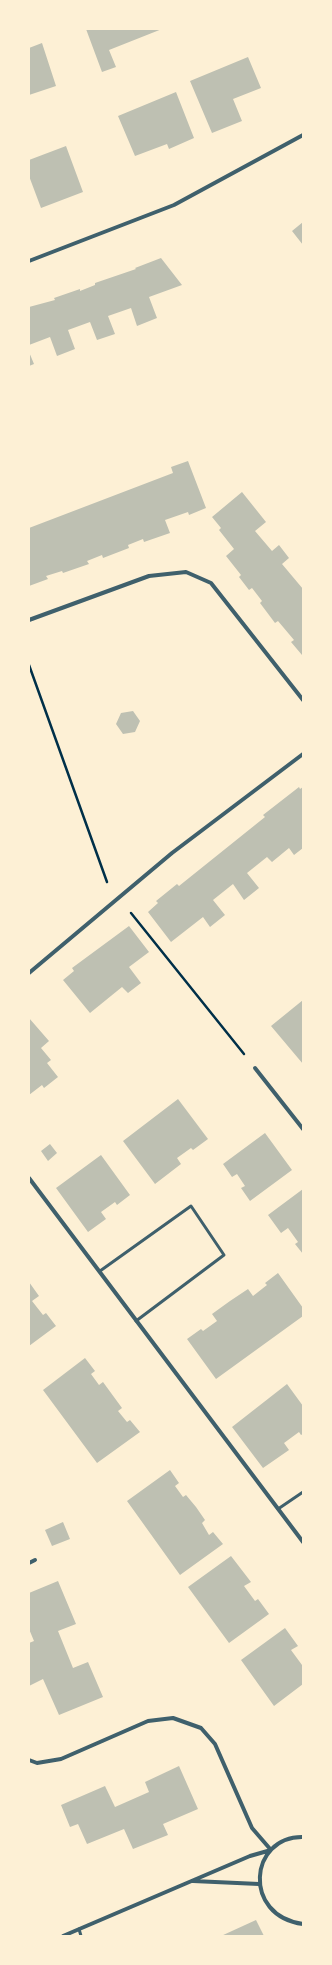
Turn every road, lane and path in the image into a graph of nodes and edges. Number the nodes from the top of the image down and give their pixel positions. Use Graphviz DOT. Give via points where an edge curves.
graph roads {
  1 [pos="303,135"];
  2 [pos="29,261"];
  3 [pos="29,620"];
  4 [pos="29,665"];
  5 [pos="303,700"];
  6 [pos="303,754"];
  7 [pos="119,898"];
  8 [pos="29,973"];
  9 [pos="255,1068"];
  10 [pos="303,1129"];
  11 [pos="29,1178"];
  12 [pos="100,1272"];
  13 [pos="136,1321"];
  14 [pos="303,1492"];
  15 [pos="278,1510"];
  16 [pos="303,1542"];
  17 [pos="35,1560"];
  18 [pos="29,1563"];
  19 [pos="29,1760"];
  20 [pos="303,1832"];
  21 [pos="296,1837"];
  22 [pos="303,1837"];
  23 [pos="271,1850"];
  24 [pos="192,1881"];
  25 [pos="259,1884"];
  26 [pos="303,1924"];
  27 [pos="79,1929"];
  28 [pos="63,1936"];
  29 [pos="81,1936"];
  1 -- 2 [label="street" via="174,205"];
  3 -- 5 [label="street" via="149,576 186,572 211,583"];
  4 -- 7 [label="path" via="106,880"];
  6 -- 7 [label="street" via="172,853"];
  7 -- 8 [label="street"];
  7 -- 9 [label="path"];
  9 -- 10 [label="street"];
  11 -- 12 [label="street"];
  12 -- 13 [label="street"];
  12 -- 13 [label="lane" via="191,1206 224,1255"];
  13 -- 15 [label="street"];
  14 -- 15 [label="lane"];
  15 -- 16 [label="street"];
  17 -- 18 [label="street"];
  19 -- 23 [label="street" via="37,1763 61,1759 148,1721 173,1718 201,1728 215,1744 252,1828"];
  20 -- 21 [label="street"];
  21 -- 22 [label="street"];
  21 -- 23 [label="street" via="282,1841"];
  23 -- 24 [label="street" via="250,1856"];
  23 -- 25 [label="street" via="260,1871"];
  24 -- 25 [label="street"];
  24 -- 27 [label="street"];
  25 -- 26 [label="street" via="262,1897 269,1908 279,1917"];
  27 -- 28 [label="street"];
  27 -- 29 [label="lane"];
}
